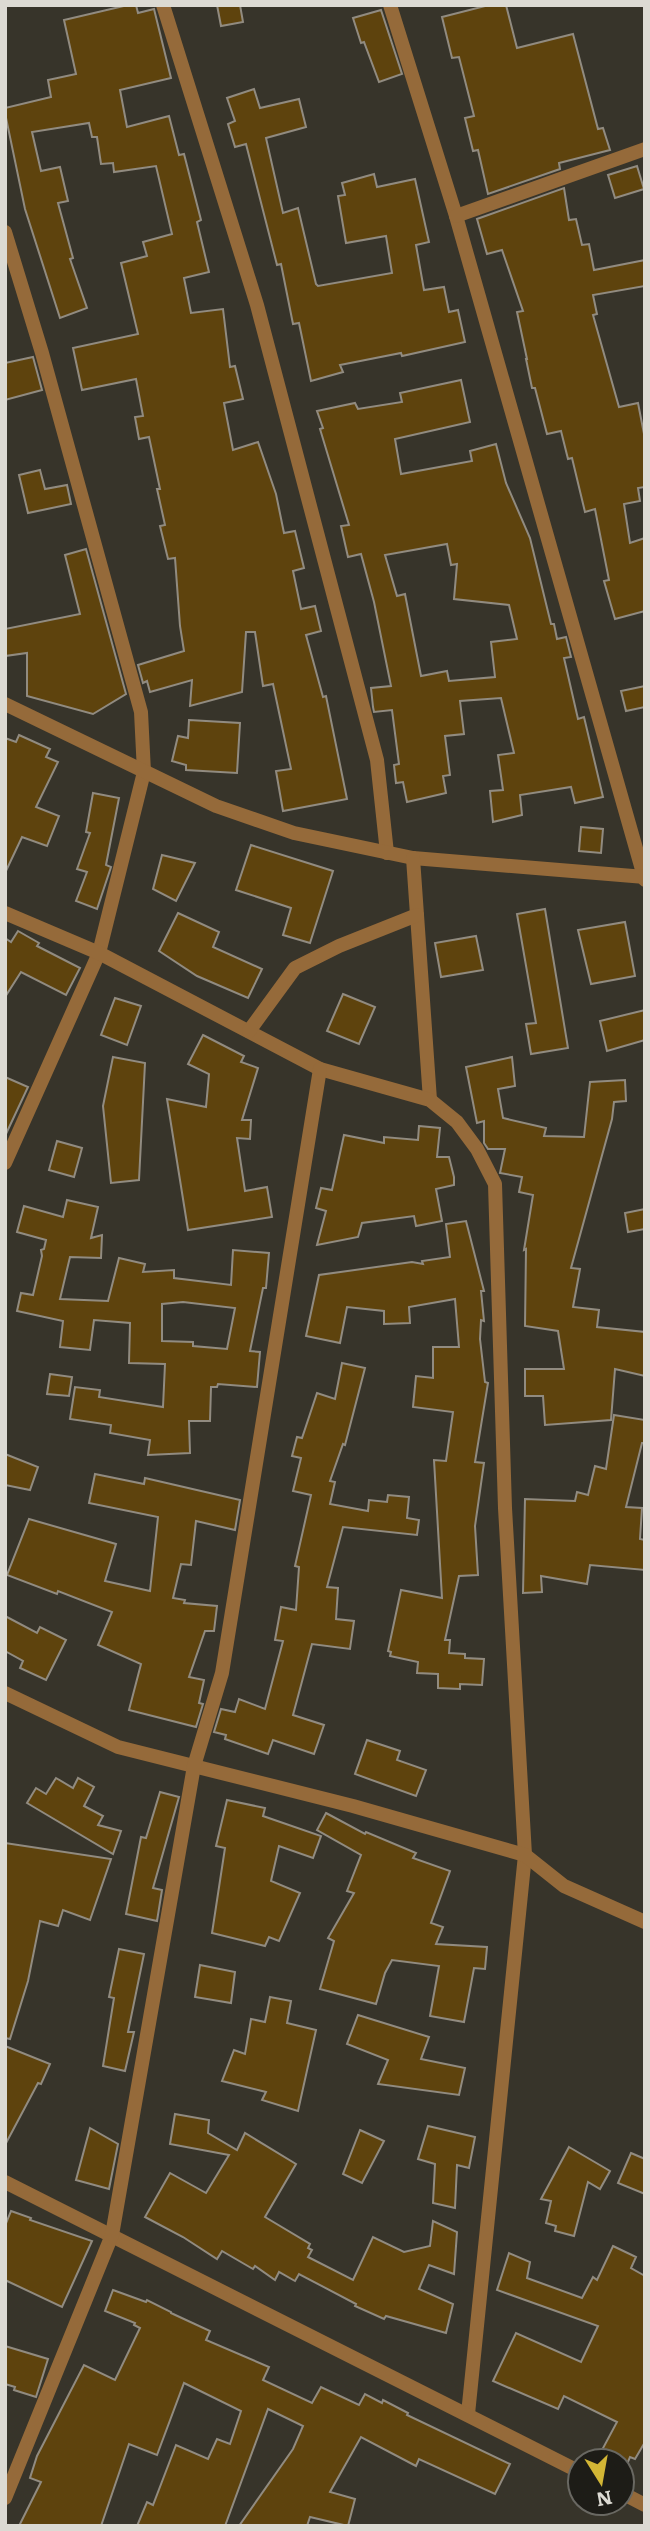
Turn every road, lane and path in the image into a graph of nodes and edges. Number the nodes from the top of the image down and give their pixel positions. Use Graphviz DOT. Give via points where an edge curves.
graph roads {
  1 [pos="163,5"];
  2 [pos="390,5"];
  3 [pos="645,149"];
  4 [pos="456,216"];
  5 [pos="5,232"];
  6 [pos="5,704"];
  7 [pos="144,772"];
  8 [pos="387,853"];
  9 [pos="414,858"];
  10 [pos="644,878"];
  11 [pos="5,913"];
  12 [pos="417,915"];
  13 [pos="100,953"];
  14 [pos="249,1031"];
  15 [pos="320,1069"];
  16 [pos="430,1100"];
  17 [pos="5,1163"];
  18 [pos="5,1693"];
  19 [pos="194,1766"];
  20 [pos="525,1855"];
  21 [pos="645,1922"];
  22 [pos="5,2182"];
  23 [pos="112,2235"];
  24 [pos="468,2414"];
  25 [pos="566,2465"];
  26 [pos="5,2498"];
  1 -- 8 [label="street" via="257,305 377,760"];
  2 -- 4 [label="street"];
  3 -- 4 [label="street"];
  4 -- 10 [label="street"];
  5 -- 7 [label="street" via="141,712"];
  6 -- 7 [label="street"];
  7 -- 8 [label="street" via="216,806 294,833"];
  7 -- 13 [label="street"];
  8 -- 9 [label="street"];
  9 -- 10 [label="street"];
  9 -- 12 [label="street"];
  11 -- 13 [label="street"];
  12 -- 14 [label="street" via="295,968"];
  12 -- 16 [label="street"];
  13 -- 14 [label="street"];
  13 -- 17 [label="street"];
  14 -- 15 [label="street"];
  15 -- 16 [label="street"];
  15 -- 19 [label="street" via="222,1673"];
  16 -- 20 [label="street" via="457,1122 495,1184 505,1508"];
  18 -- 19 [label="street" via="118,1747"];
  19 -- 20 [label="street"];
  19 -- 23 [label="street"];
  20 -- 21 [label="street" via="564,1886"];
  20 -- 24 [label="street"];
  22 -- 23 [label="street"];
  23 -- 24 [label="street"];
  23 -- 26 [label="street"];
  24 -- 25 [label="street"];
}
